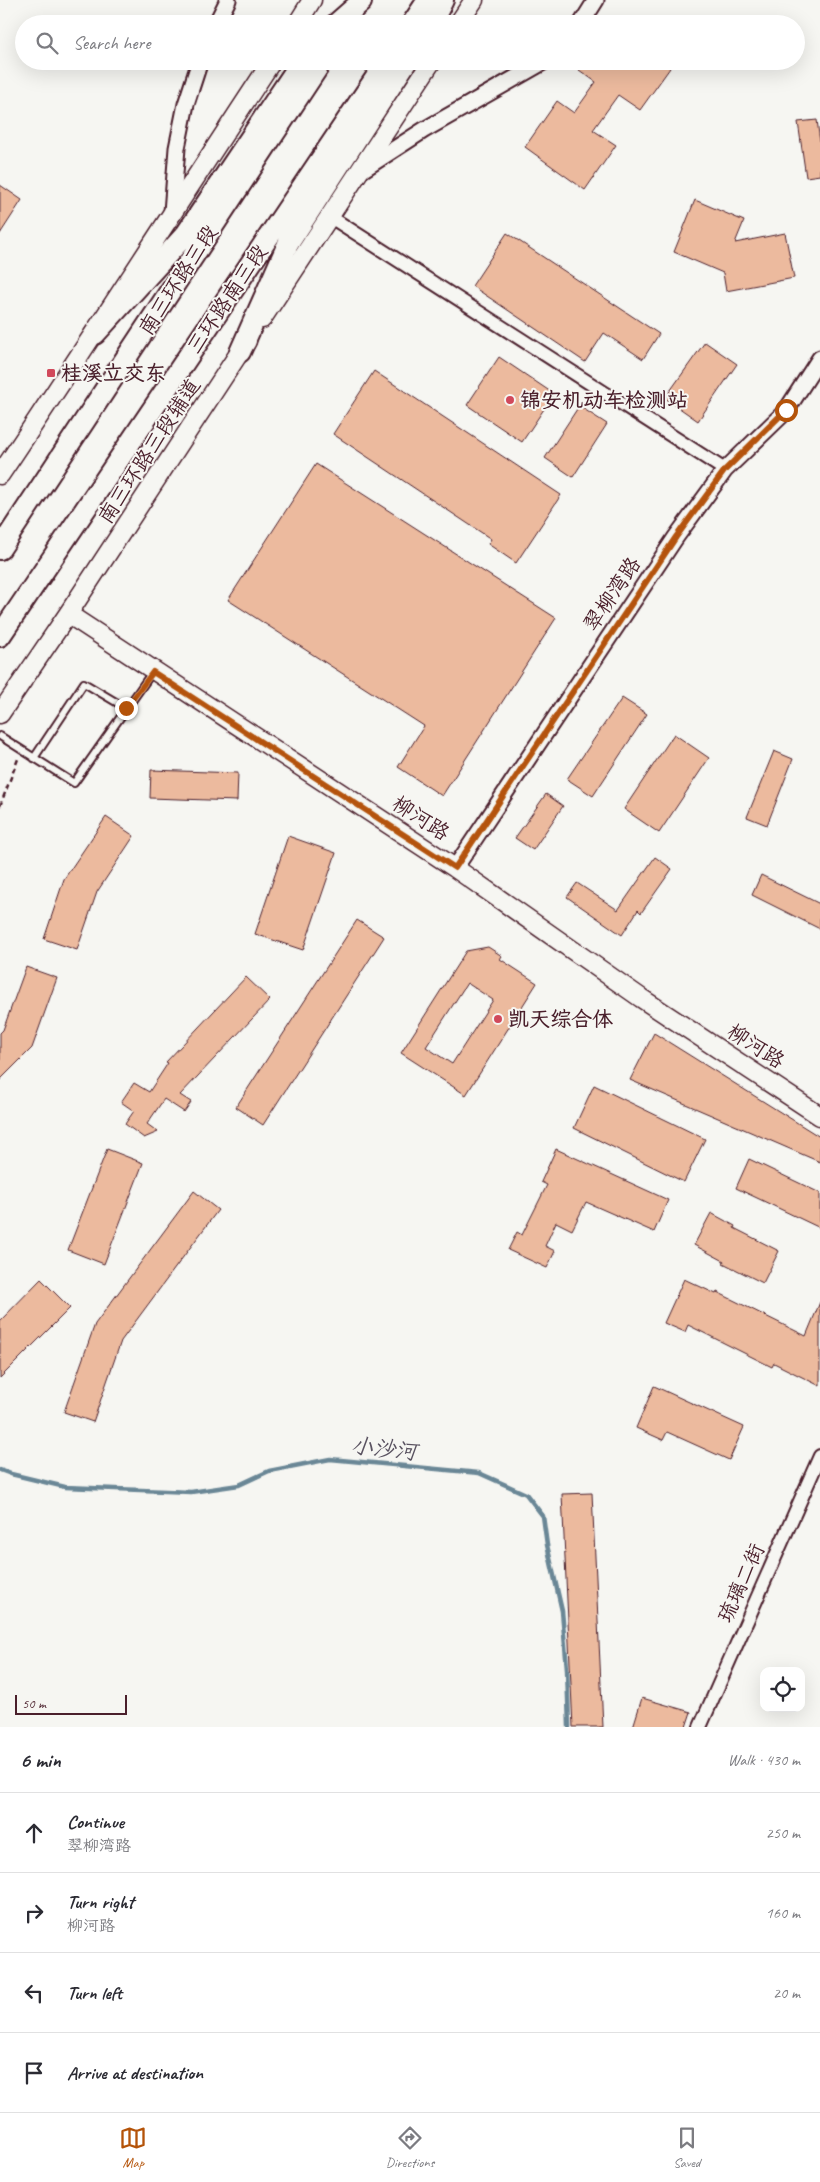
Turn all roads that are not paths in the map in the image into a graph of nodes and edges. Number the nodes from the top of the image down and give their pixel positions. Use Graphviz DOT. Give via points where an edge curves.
graph roads {
  1 [pos="228,0"];
  2 [pos="312,0"];
  3 [pos="428,0"];
  4 [pos="443,0"];
  5 [pos="474,0"];
  6 [pos="596,0"];
  7 [pos="361,1"];
  8 [pos="220,15"];
  9 [pos="303,15"];
  10 [pos="346,15"];
  11 [pos="352,15"];
  12 [pos="418,15"];
  13 [pos="436,15"];
  14 [pos="464,15"];
  15 [pos="587,15"];
  16 [pos="197,70"];
  17 [pos="266,70"];
  18 [pos="296,70"];
  19 [pos="316,70"];
  20 [pos="381,70"];
  21 [pos="401,70"];
  22 [pos="426,70"];
  23 [pos="529,70"];
  24 [pos="356,175"];
  25 [pos="172,212"];
  26 [pos="329,216"];
  27 [pos="96,334"];
  28 [pos="240,352"];
  29 [pos="820,358"];
  30 [pos="725,470"];
  31 [pos="0,475"];
  32 [pos="0,549"];
  33 [pos="68,614"];
  34 [pos="0,636"];
  35 [pos="153,672"];
  36 [pos="126,708"];
  37 [pos="0,714"];
  38 [pos="0,736"];
  39 [pos="34,758"];
  40 [pos="455,868"];
  41 [pos="820,1116"];
  42 [pos="820,1456"];
  43 [pos="700,1727"];
  1 -- 8 [label="street"];
  2 -- 9 [label="main road"];
  3 -- 12 [label="highway"];
  4 -- 13 [label="highway"];
  5 -- 14 [label="main road"];
  6 -- 15 [label="street"];
  7 -- 10 [label="highway"];
  7 -- 11 [label="highway"];
  16 -- 25 [label="street" via="177,148"];
  17 -- 25 [label="main road"];
  18 -- 27 [label="highway" via="186,234"];
  19 -- 32 [label="highway, 南三环路三段"];
  20 -- 34 [label="highway, 三环路南三段"];
  21 -- 28 [label="highway" via="288,244"];
  22 -- 24 [label="main road, 南三环路三段辅道"];
  23 -- 24 [label="street" via="424,130"];
  24 -- 26 [label="main road, 南三环路三段辅道"];
  25 -- 27 [label="main road"];
  26 -- 28 [label="main road, 南三环路三段辅道"];
  26 -- 30 [label="street"];
  27 -- 31 [label="main road"];
  28 -- 33 [label="main road, 南三环路三段辅道"];
  29 -- 30 [label="street, 翠柳湾路" via="786,410"];
  30 -- 40 [label="street, 翠柳湾路" via="676,537"];
  33 -- 35 [label="main road, 柳河路"];
  33 -- 37 [label="main road, 南三环路三段辅道"];
  35 -- 36 [label="lane"];
  35 -- 40 [label="main road, 柳河路"];
  36 -- 39 [label="lane" via="84,683"];
  36 -- 39 [label="lane" via="74,784"];
  38 -- 39 [label="lane"];
  40 -- 41 [label="main road, 柳河路" via="641,998"];
  42 -- 43 [label="street, 琉璃二街"];
}
